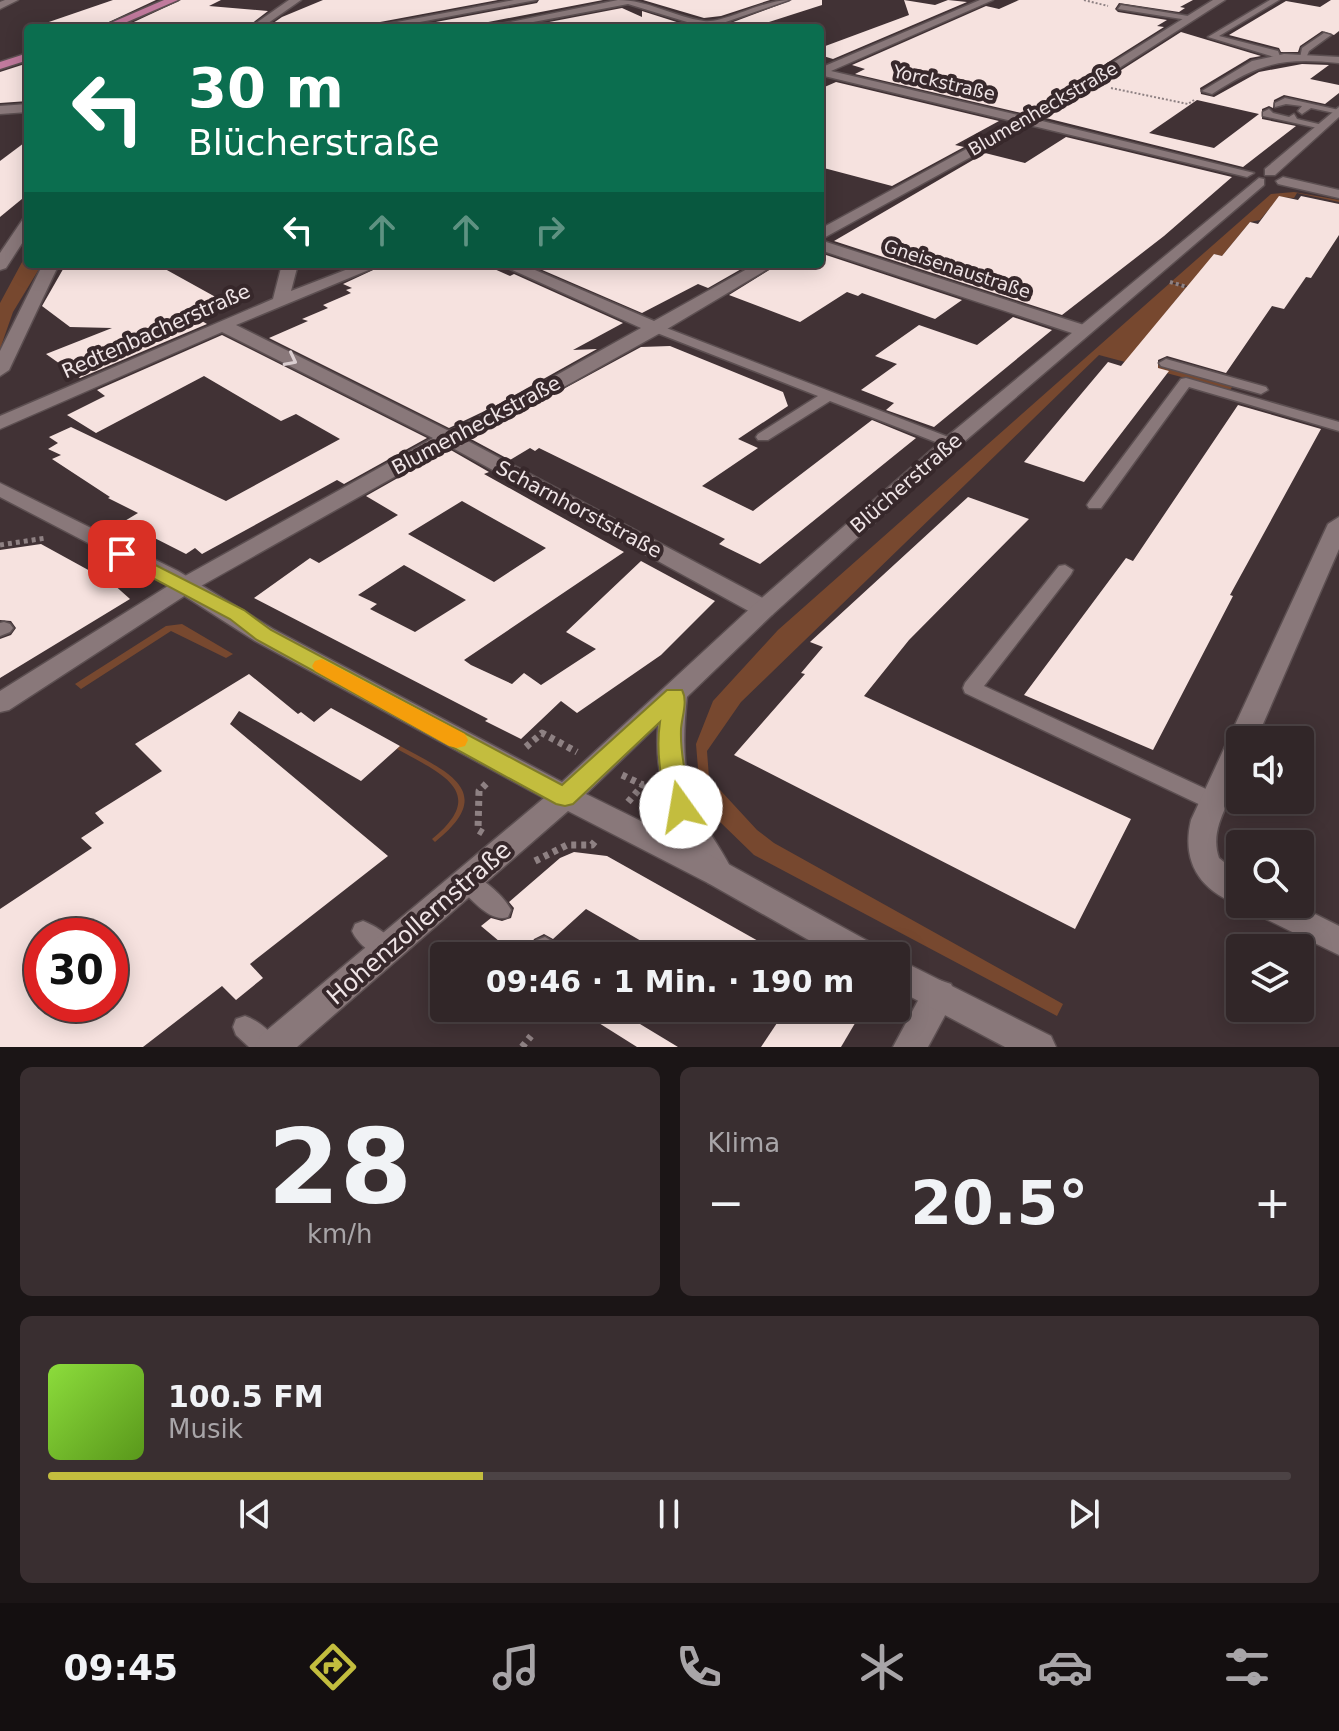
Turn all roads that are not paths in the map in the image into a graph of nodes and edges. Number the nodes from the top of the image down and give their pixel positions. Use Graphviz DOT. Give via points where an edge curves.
graph roads {
  1 [pos="13,0"];
  2 [pos="173,0"];
  3 [pos="296,0"];
  4 [pos="531,0"];
  5 [pos="627,0"];
  6 [pos="784,0"];
  7 [pos="988,0"];
  8 [pos="1220,0"];
  9 [pos="1275,0"];
  10 [pos="0,6"];
  11 [pos="446,6"];
  12 [pos="1121,7"];
  13 [pos="458,12"];
  14 [pos="1188,18"];
  15 [pos="114,24"];
  16 [pos="260,24"];
  17 [pos="401,24"];
  18 [pos="506,24"];
  19 [pos="699,24"];
  20 [pos="716,24"];
  21 [pos="1327,35"];
  22 [pos="1303,56"];
  23 [pos="24,57"];
  24 [pos="1278,57"];
  25 [pos="1339,60"];
  26 [pos="0,66"];
  27 [pos="824,70"];
  28 [pos="824,73"];
  29 [pos="1208,91"];
  30 [pos="24,108"];
  31 [pos="0,110"];
  32 [pos="1338,112"];
  33 [pos="1299,113"];
  34 [pos="1028,121"];
  35 [pos="1322,126"];
  36 [pos="1265,177"];
  37 [pos="1339,194"];
  38 [pos="24,228"];
  39 [pos="824,233"];
  40 [pos="824,246"];
  41 [pos="0,265"];
  42 [pos="49,268"];
  43 [pos="289,268"];
  44 [pos="365,268"];
  45 [pos="516,268"];
  46 [pos="761,268"];
  47 [pos="281,300"];
  48 [pos="222,325"];
  49 [pos="656,328"];
  50 [pos="1081,330"];
  51 [pos="1166,363"];
  52 [pos="0,370"];
  53 [pos="1261,390"];
  54 [pos="829,395"];
  55 [pos="0,423"];
  56 [pos="1339,427"];
  57 [pos="763,437"];
  58 [pos="450,439"];
  59 [pos="951,443"];
  60 [pos="0,489"];
  61 [pos="1095,505"];
  62 [pos="1339,524"];
  63 [pos="1065,570"];
  64 [pos="184,586"];
  65 [pos="764,609"];
  66 [pos="674,696"];
  67 [pos="0,703"];
  68 [pos="1248,726"];
  69 [pos="1226,775"];
  70 [pos="565,797"];
  71 [pos="1214,802"];
  72 [pos="719,874"];
  73 [pos="467,881"];
  74 [pos="1226,881"];
  75 [pos="500,910"];
  76 [pos="1293,918"];
  77 [pos="1339,941"];
  78 [pos="841,942"];
  79 [pos="910,980"];
  80 [pos="939,995"];
  81 [pos="245,1027"];
  82 [pos="269,1047"];
  83 [pos="910,1047"];
  84 [pos="1039,1047"];
  1 -- 10 [label="street"];
  2 -- 15 [label="main road"];
  3 -- 16 [label="street"];
  4 -- 13 [label="street"];
  5 -- 18 [label="street"];
  5 -- 19 [label="street"];
  6 -- 20 [label="street"];
  7 -- 27 [label="street"];
  8 -- 14 [label="street, Blumenheckstraße"];
  9 -- 24 [label="lane" via="1212,37"];
  11 -- 13 [label="street"];
  12 -- 14 [label="lane"];
  13 -- 17 [label="street"];
  14 -- 34 [label="street, Blumenheckstraße"];
  21 -- 22 [label="lane"];
  22 -- 24 [label="street"];
  22 -- 25 [label="street"];
  23 -- 26 [label="main road"];
  24 -- 29 [label="street" via="1247,65"];
  28 -- 34 [label="street, Yorckstraße"];
  30 -- 31 [label="street"];
  32 -- 33 [label="lane"];
  32 -- 35 [label="street, Blücherstraße"];
  33 -- 33 [label="lane" via="1266,114 1285,101"];
  33 -- 35 [label="lane"];
  34 -- 36 [label="street, Yorckstraße"];
  34 -- 39 [label="street, Blumenheckstraße"];
  35 -- 36 [label="street, Blücherstraße"];
  36 -- 37 [label="street, Yorckstraße"];
  36 -- 50 [label="street, Blücherstraße"];
  38 -- 41 [label="street"];
  40 -- 50 [label="street, Gneisenaustraße"];
  42 -- 52 [label="street"];
  43 -- 47 [label="street"];
  44 -- 47 [label="street, Redtenbacherstraße"];
  45 -- 49 [label="street"];
  46 -- 49 [label="street, Blumenheckstraße"];
  47 -- 48 [label="street, Redtenbacherstraße"];
  48 -- 55 [label="street, Redtenbacherstraße"];
  48 -- 58 [label="street, Scharnhorststraße, one-way"];
  49 -- 54 [label="lane"];
  49 -- 58 [label="street, Blumenheckstraße"];
  50 -- 59 [label="street, Blücherstraße"];
  51 -- 53 [label="lane"];
  54 -- 57 [label="lane"];
  54 -- 59 [label="lane"];
  56 -- 61 [label="lane" via="1186,382"];
  58 -- 64 [label="street, Blumenheckstraße"];
  58 -- 65 [label="street, Scharnhorststraße"];
  59 -- 65 [label="street, Blücherstraße"];
  60 -- 64 [label="street"];
  62 -- 68 [label="street"];
  63 -- 71 [label="lane" via="972,688"];
  64 -- 67 [label="street, Blumenheckstraße"];
  64 -- 70 [label="street" via="264,635"];
  65 -- 66 [label="street, Blücherstraße"];
  66 -- 70 [label="street, Blücherstraße"];
  66 -- 72 [label="street" via="670,731 681,807"];
  69 -- 71 [label="street"];
  70 -- 72 [label="street"];
  70 -- 73 [label="street, Hohenzollernstraße"];
  71 -- 74 [label="street" via="1200,846 1211,870"];
  72 -- 78 [label="street"];
  73 -- 75 [label="lane"];
  73 -- 82 [label="street, Hohenzollernstraße" via="375,940"];
  76 -- 77 [label="street"];
  79 -- 80 [label="street"];
  80 -- 83 [label="street"];
  80 -- 84 [label="street"];
  81 -- 82 [label="lane"];
}
